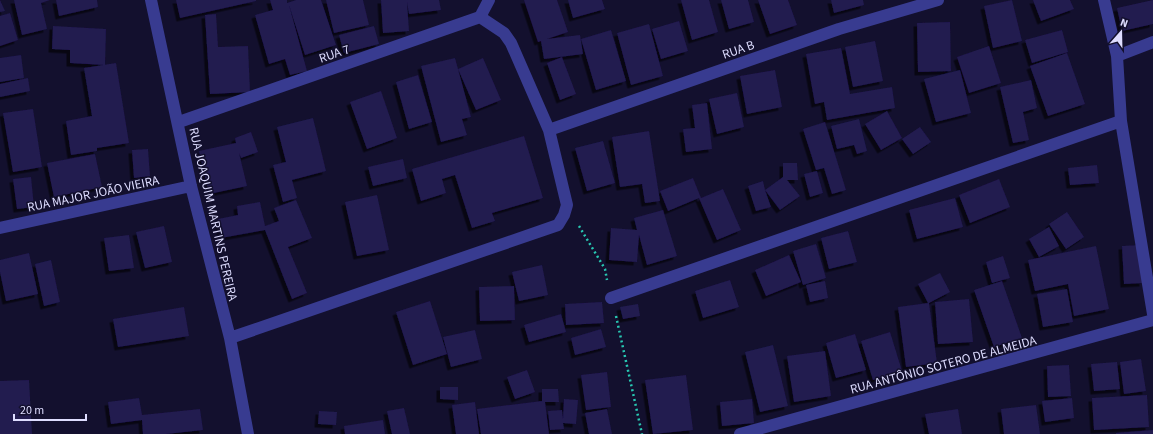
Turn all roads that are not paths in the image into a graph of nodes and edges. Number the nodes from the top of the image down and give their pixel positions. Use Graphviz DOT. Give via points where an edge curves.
graph roads {
  1 [pos="151,0"];
  2 [pos="489,0"];
  3 [pos="938,0"];
  4 [pos="1104,0"];
  5 [pos="480,17"];
  6 [pos="1153,42"];
  7 [pos="1117,56"];
  8 [pos="1121,121"];
  9 [pos="179,122"];
  10 [pos="549,130"];
  11 [pos="191,186"];
  12 [pos="0,228"];
  13 [pos="611,298"];
  14 [pos="1153,314"];
  15 [pos="1153,320"];
  16 [pos="230,338"];
  17 [pos="248,434"];
  18 [pos="740,434"];
  1 -- 9 [label="street, RUA JOAQUIM MARTINS PEREIRA"];
  2 -- 5 [label="street"];
  3 -- 10 [label="street, RUA B" via="839,29"];
  4 -- 7 [label="street"];
  5 -- 9 [label="street, RUA 7"];
  5 -- 10 [label="street" via="504,33 511,43"];
  6 -- 7 [label="street"];
  7 -- 8 [label="street"];
  8 -- 13 [label="street"];
  8 -- 14 [label="street"];
  9 -- 11 [label="street, RUA JOAQUIM MARTINS PEREIRA"];
  10 -- 16 [label="street" via="567,205 558,225"];
  11 -- 12 [label="street, RUA MAJOR JOÃO VIEIRA"];
  11 -- 16 [label="street, RUA JOAQUIM MARTINS PEREIRA"];
  15 -- 18 [label="street, RUA ANTÔNIO SOTERO DE ALMEIDA"];
  16 -- 17 [label="street, RUA JOAQUIM MARTINS PEREIRA"];
}
